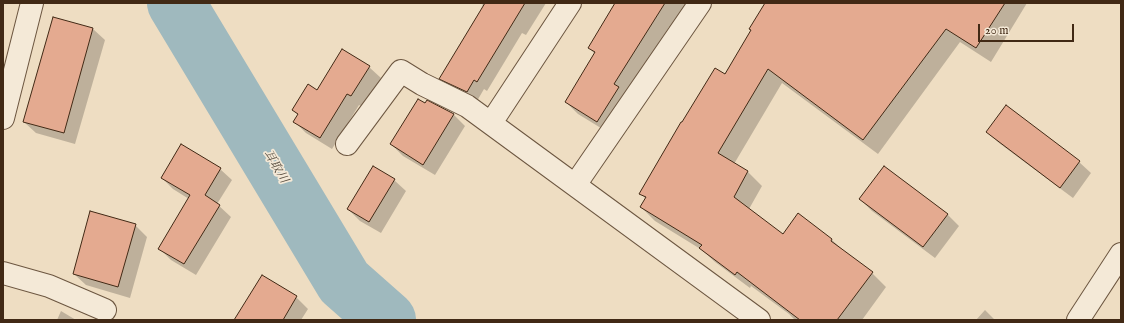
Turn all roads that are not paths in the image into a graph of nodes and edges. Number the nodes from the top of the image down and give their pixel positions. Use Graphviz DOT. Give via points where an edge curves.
graph roads {
  1 [pos="32,3"];
  2 [pos="570,3"];
  3 [pos="700,3"];
  4 [pos="3,114"];
  5 [pos="491,123"];
  6 [pos="347,144"];
  7 [pos="575,185"];
  8 [pos="1121,254"];
  9 [pos="3,274"];
  10 [pos="105,310"];
  11 [pos="759,320"];
  12 [pos="1078,320"];
  1 -- 4 [label="street"];
  2 -- 5 [label="street"];
  3 -- 7 [label="street"];
  5 -- 6 [label="street" via="468,106 401,72"];
  5 -- 7 [label="street"];
  7 -- 11 [label="street"];
  8 -- 12 [label="street"];
  9 -- 10 [label="street" via="50,286"];
}
